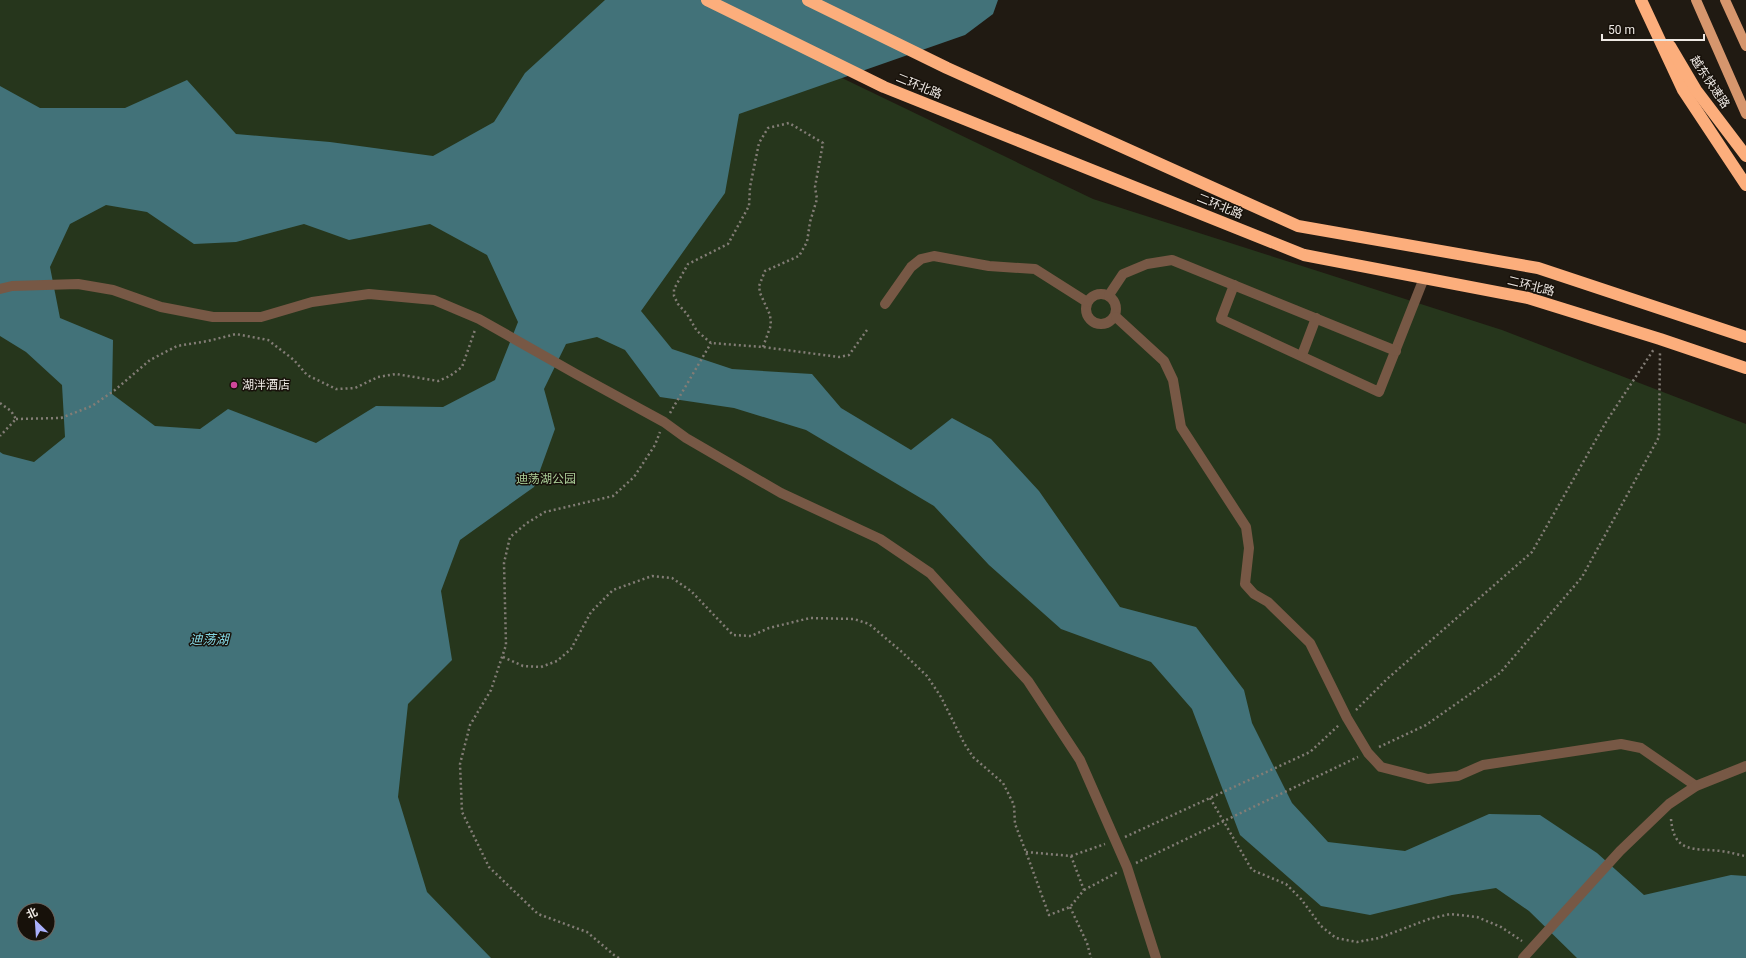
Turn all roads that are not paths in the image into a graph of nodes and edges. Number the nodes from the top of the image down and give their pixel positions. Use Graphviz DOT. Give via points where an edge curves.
graph roads {
  1 [pos="707,0"];
  2 [pos="808,0"];
  3 [pos="1642,0"];
  4 [pos="1696,0"];
  5 [pos="1725,0"];
  6 [pos="1746,46"];
  7 [pos="1746,114"];
  8 [pos="1746,156"];
  9 [pos="1746,185"];
  10 [pos="1424,278"];
  11 [pos="1234,285"];
  12 [pos="0,289"];
  13 [pos="1109,295"];
  14 [pos="1087,302"];
  15 [pos="885,304"];
  16 [pos="1116,317"];
  17 [pos="1316,318"];
  18 [pos="1746,337"];
  19 [pos="1396,351"];
  20 [pos="1302,355"];
  21 [pos="1746,368"];
  22 [pos="1746,766"];
  23 [pos="1696,786"];
  24 [pos="1156,958"];
  25 [pos="1522,958"];
  1 -- 10 [label="highway, 二环北路" via="884,87 1304,255"];
  2 -- 18 [label="highway, 二环北路" via="947,68 1298,226 1538,268"];
  3 -- 8 [label="highway, 越东快速路" via="1696,90"];
  3 -- 9 [label="highway" via="1683,90"];
  4 -- 7 [label="main road"];
  5 -- 6 [label="main road"];
  10 -- 19 [label="lane"];
  10 -- 21 [label="highway, 二环北路" via="1528,298"];
  11 -- 13 [label="lane" via="1172,260 1147,264 1123,274"];
  11 -- 17 [label="lane"];
  11 -- 20 [label="lane" via="1221,319"];
  12 -- 24 [label="lane" via="12,286 78,284 113,290 161,307 213,317 261,317 312,302 369,294 434,300 479,319 664,422 686,438 781,493 880,539 930,573 1028,681 1080,760 1127,867"];
  13 -- 14 [label="lane" via="1096,294"];
  13 -- 16 [label="lane" via="1117,304"];
  14 -- 15 [label="lane" via="1035,269 989,266 934,256 921,259 911,267"];
  14 -- 16 [label="lane" via="1086,314 1094,324 1106,325"];
  16 -- 23 [label="lane" via="1164,361 1173,380 1181,427 1246,527 1249,548 1245,584 1254,594 1268,602 1310,643 1346,718 1380,767 1428,779 1458,776 1483,765 1621,744 1641,748"];
  17 -- 19 [label="lane"];
  17 -- 20 [label="lane"];
  19 -- 20 [label="lane" via="1379,392"];
  22 -- 23 [label="lane"];
  23 -- 25 [label="lane" via="1669,804 1620,851"];
}
